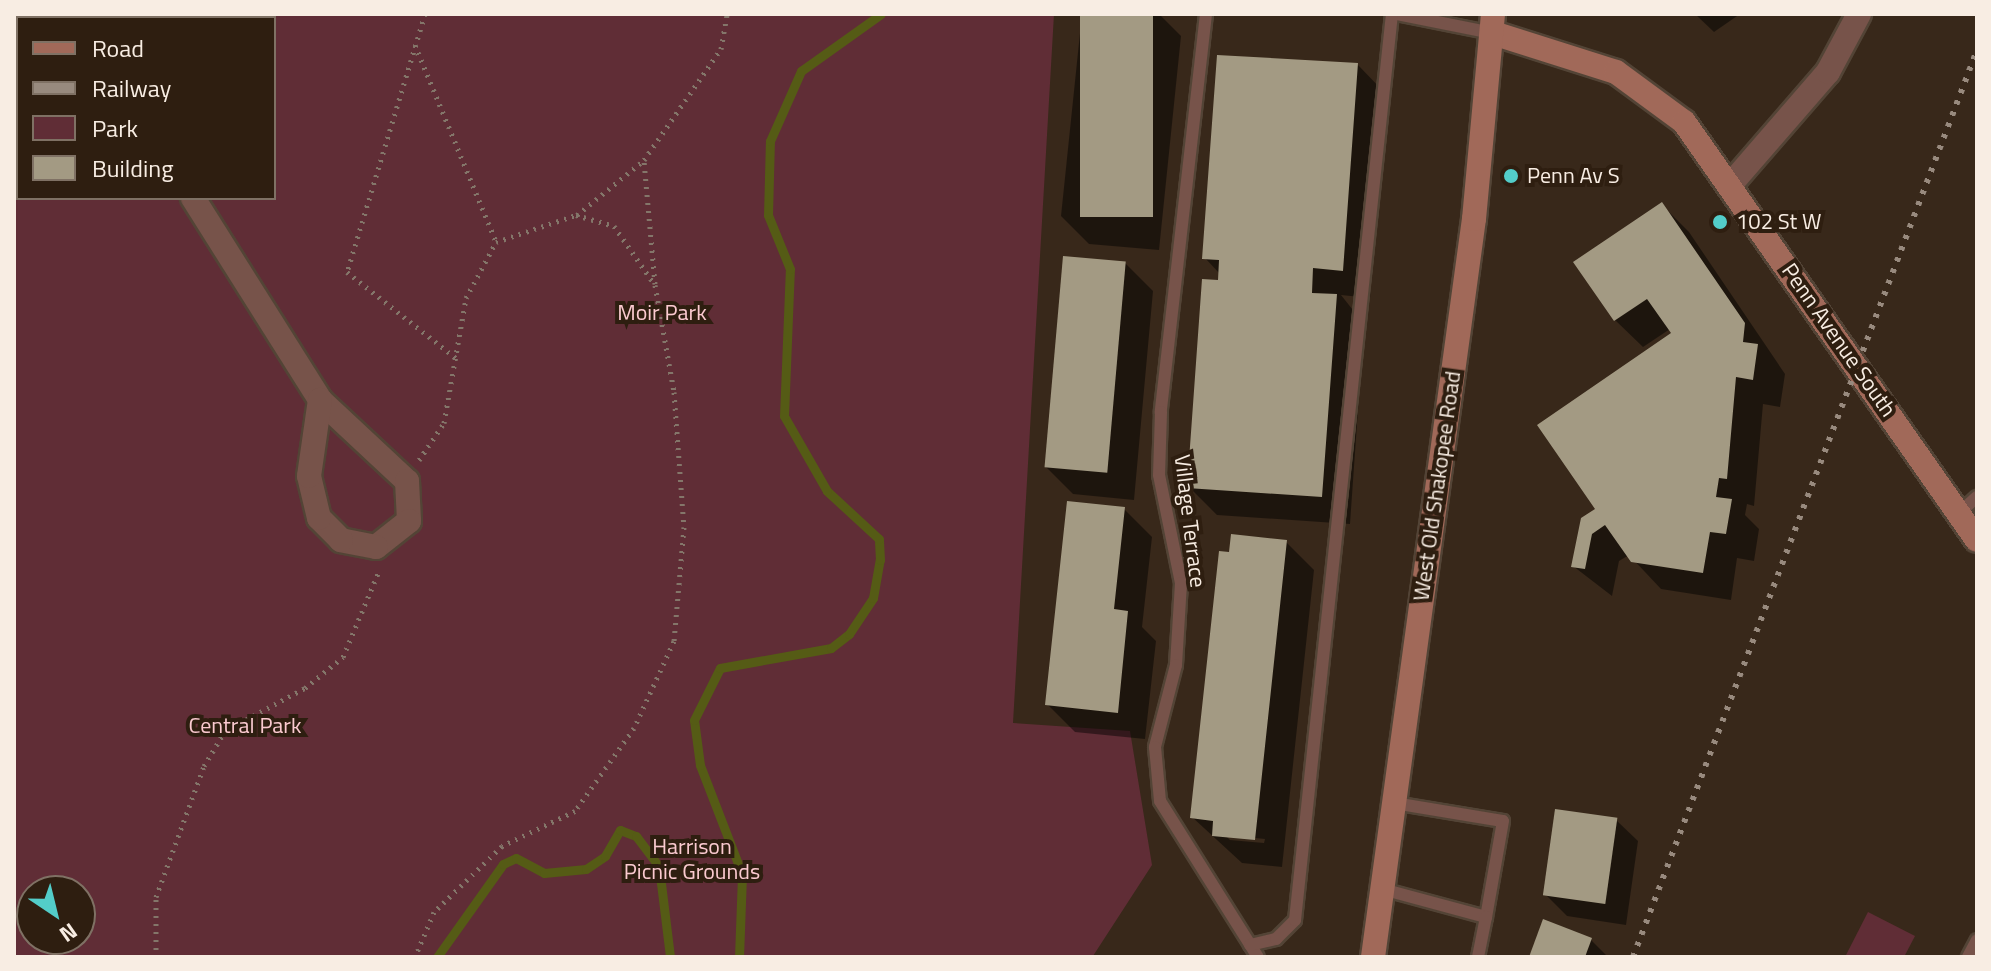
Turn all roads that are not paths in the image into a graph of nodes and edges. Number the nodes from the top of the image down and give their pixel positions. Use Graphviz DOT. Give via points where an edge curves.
graph roads {
  1 [pos="1206,14"];
  2 [pos="1395,14"];
  3 [pos="1859,14"];
  4 [pos="1493,24"];
  5 [pos="1731,184"];
  6 [pos="194,200"];
  7 [pos="320,400"];
  8 [pos="1968,505"];
  9 [pos="1977,540"];
  10 [pos="1394,803"];
  11 [pos="1382,889"];
  12 [pos="1486,917"];
  13 [pos="1977,940"];
  14 [pos="1250,945"];
  15 [pos="1258,957"];
  16 [pos="1373,957"];
  17 [pos="1478,957"];
  18 [pos="1968,957"];
  1 -- 14 [label="lane, Village Terrace" via="1161,412 1159,475 1181,583 1176,665 1155,747 1160,801"];
  2 -- 4 [label="lane"];
  2 -- 14 [label="lane" via="1295,920 1276,939"];
  3 -- 5 [label="street" via="1828,72"];
  4 -- 5 [label="main road, Penn Avenue South" via="1638,82 1684,122"];
  4 -- 10 [label="main road, West Old Shakopee Road"];
  5 -- 8 [label="main road, Penn Avenue South"];
  6 -- 7 [label="street"];
  7 -- 7 [label="street" via="309,476 319,518 341,540 376,547 409,521 407,481"];
  8 -- 9 [label="main road, Penn Avenue South"];
  10 -- 11 [label="main road, West Old Shakopee Road"];
  10 -- 12 [label="lane" via="1503,821"];
  11 -- 12 [label="lane"];
  11 -- 16 [label="main road, West Old Shakopee Road"];
  12 -- 17 [label="lane"];
  13 -- 18 [label="lane"];
  14 -- 15 [label="lane, Village Terrace"];
}
